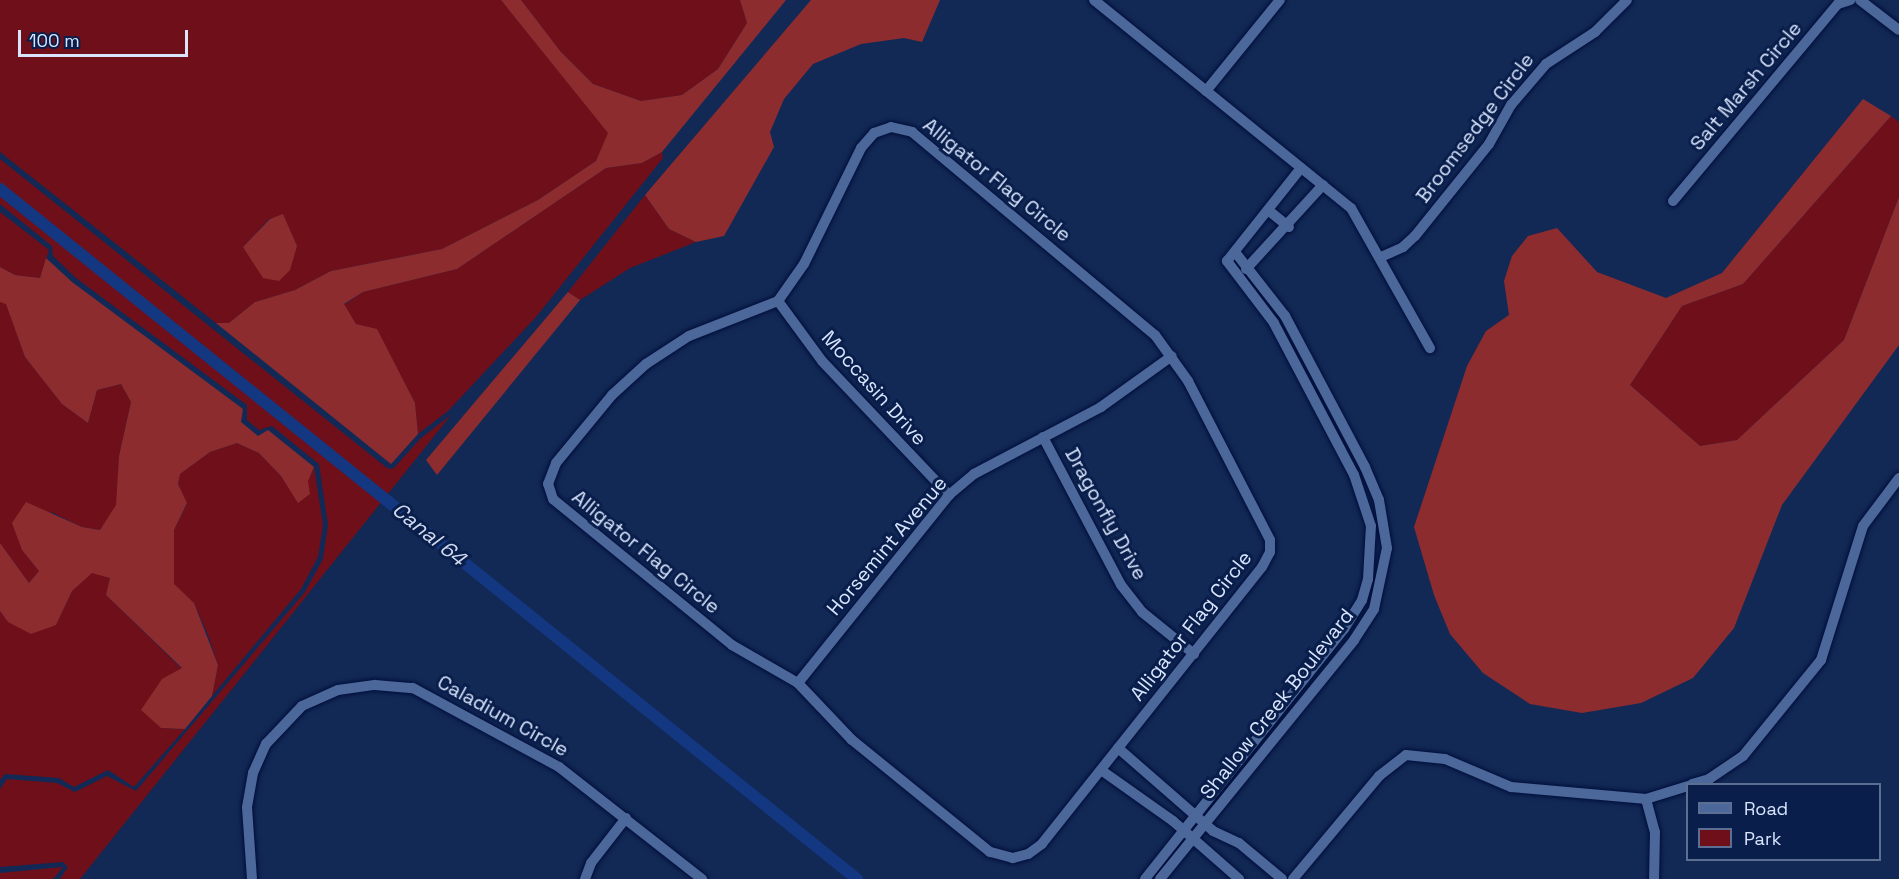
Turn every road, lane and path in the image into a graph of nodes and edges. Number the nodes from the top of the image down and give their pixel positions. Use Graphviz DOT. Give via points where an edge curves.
graph roads {
  1 [pos="1094,0"];
  2 [pos="1280,0"];
  3 [pos="1627,0"];
  4 [pos="1850,0"];
  5 [pos="1860,0"];
  6 [pos="1899,30"];
  7 [pos="1206,92"];
  8 [pos="1301,168"];
  9 [pos="1323,185"];
  10 [pos="1673,201"];
  11 [pos="1268,210"];
  12 [pos="1289,227"];
  13 [pos="1235,252"];
  14 [pos="1381,257"];
  15 [pos="1249,266"];
  16 [pos="1240,275"];
  17 [pos="778,301"];
  18 [pos="1430,348"];
  19 [pos="1172,356"];
  20 [pos="1043,437"];
  21 [pos="1899,478"];
  22 [pos="949,495"];
  23 [pos="1194,654"];
  24 [pos="798,683"];
  25 [pos="1118,748"];
  26 [pos="1101,770"];
  27 [pos="1695,783"];
  28 [pos="1686,787"];
  29 [pos="1646,799"];
  30 [pos="1195,816"];
  31 [pos="626,818"];
  32 [pos="1204,824"];
  33 [pos="1189,833"];
  34 [pos="252,879"];
  35 [pos="585,879"];
  36 [pos="702,879"];
  37 [pos="1145,879"];
  38 [pos="1160,879"];
  39 [pos="1239,879"];
  40 [pos="1282,879"];
  41 [pos="1293,879"];
  42 [pos="1654,879"];
  1 -- 7 [label="street"];
  2 -- 7 [label="street"];
  3 -- 14 [label="street, Broomsedge Circle" via="1595,32 1546,64 1511,105 1489,144 1415,236 1403,247"];
  4 -- 10 [label="street, Salt Marsh Circle" via="1838,4"];
  5 -- 6 [label="street"];
  7 -- 8 [label="street"];
  8 -- 9 [label="street"];
  8 -- 11 [label="street"];
  9 -- 12 [label="street"];
  9 -- 14 [label="street" via="1360,218"];
  11 -- 12 [label="street"];
  11 -- 13 [label="street"];
  12 -- 15 [label="street"];
  13 -- 15 [label="street, Shallow Creek Boulevard"];
  13 -- 16 [label="street, Shallow Creek Boulevard" via="1227,261"];
  14 -- 18 [label="street"];
  15 -- 16 [label="street"];
  15 -- 32 [label="street, Shallow Creek Boulevard" via="1285,316 1365,466 1380,500 1387,548 1374,609 1354,640"];
  16 -- 30 [label="street, Shallow Creek Boulevard" via="1274,323 1354,475 1367,505 1373,548 1362,600 1352,619"];
  17 -- 19 [label="street, Alligator Flag Circle" via="804,264 861,148 874,133 891,127 912,132 1137,316"];
  17 -- 22 [label="street, Moccasin Drive" via="829,369"];
  17 -- 24 [label="street, Alligator Flag Circle" via="689,336 646,364 612,395 556,463 548,484 553,500 723,638"];
  19 -- 20 [label="street, Horsemint Avenue" via="1101,407"];
  19 -- 23 [label="street, Alligator Flag Circle" via="1270,540 1270,552 1262,567"];
  20 -- 22 [label="street, Horsemint Avenue" via="974,474"];
  20 -- 23 [label="street, Dragonfly Drive" via="1121,585 1142,612"];
  21 -- 27 [label="street" via="1863,526 1821,660 1743,756 1709,779"];
  22 -- 24 [label="street, Horsemint Avenue"];
  23 -- 25 [label="street, Alligator Flag Circle"];
  24 -- 26 [label="street, Alligator Flag Circle" via="852,740 990,852 1013,858 1042,844"];
  25 -- 26 [label="street, Alligator Flag Circle"];
  25 -- 30 [label="street"];
  26 -- 33 [label="street"];
  28 -- 29 [label="street"];
  29 -- 41 [label="street" via="1511,787 1445,759 1406,755 1379,776"];
  29 -- 42 [label="street" via="1654,832"];
  30 -- 32 [label="street"];
  30 -- 33 [label="street, Shallow Creek Boulevard"];
  31 -- 34 [label="street, Caladium Circle" via="560,767 413,688 375,685 338,690 302,706 280,725 257,763 247,807"];
  31 -- 35 [label="street" via="591,863"];
  31 -- 36 [label="street, Caladium Circle"];
  32 -- 33 [label="street, Shallow Creek Boulevard"];
  32 -- 40 [label="street" via="1239,843"];
  33 -- 37 [label="street, Shallow Creek Boulevard"];
  33 -- 38 [label="street, Shallow Creek Boulevard"];
  33 -- 39 [label="street"];
}
